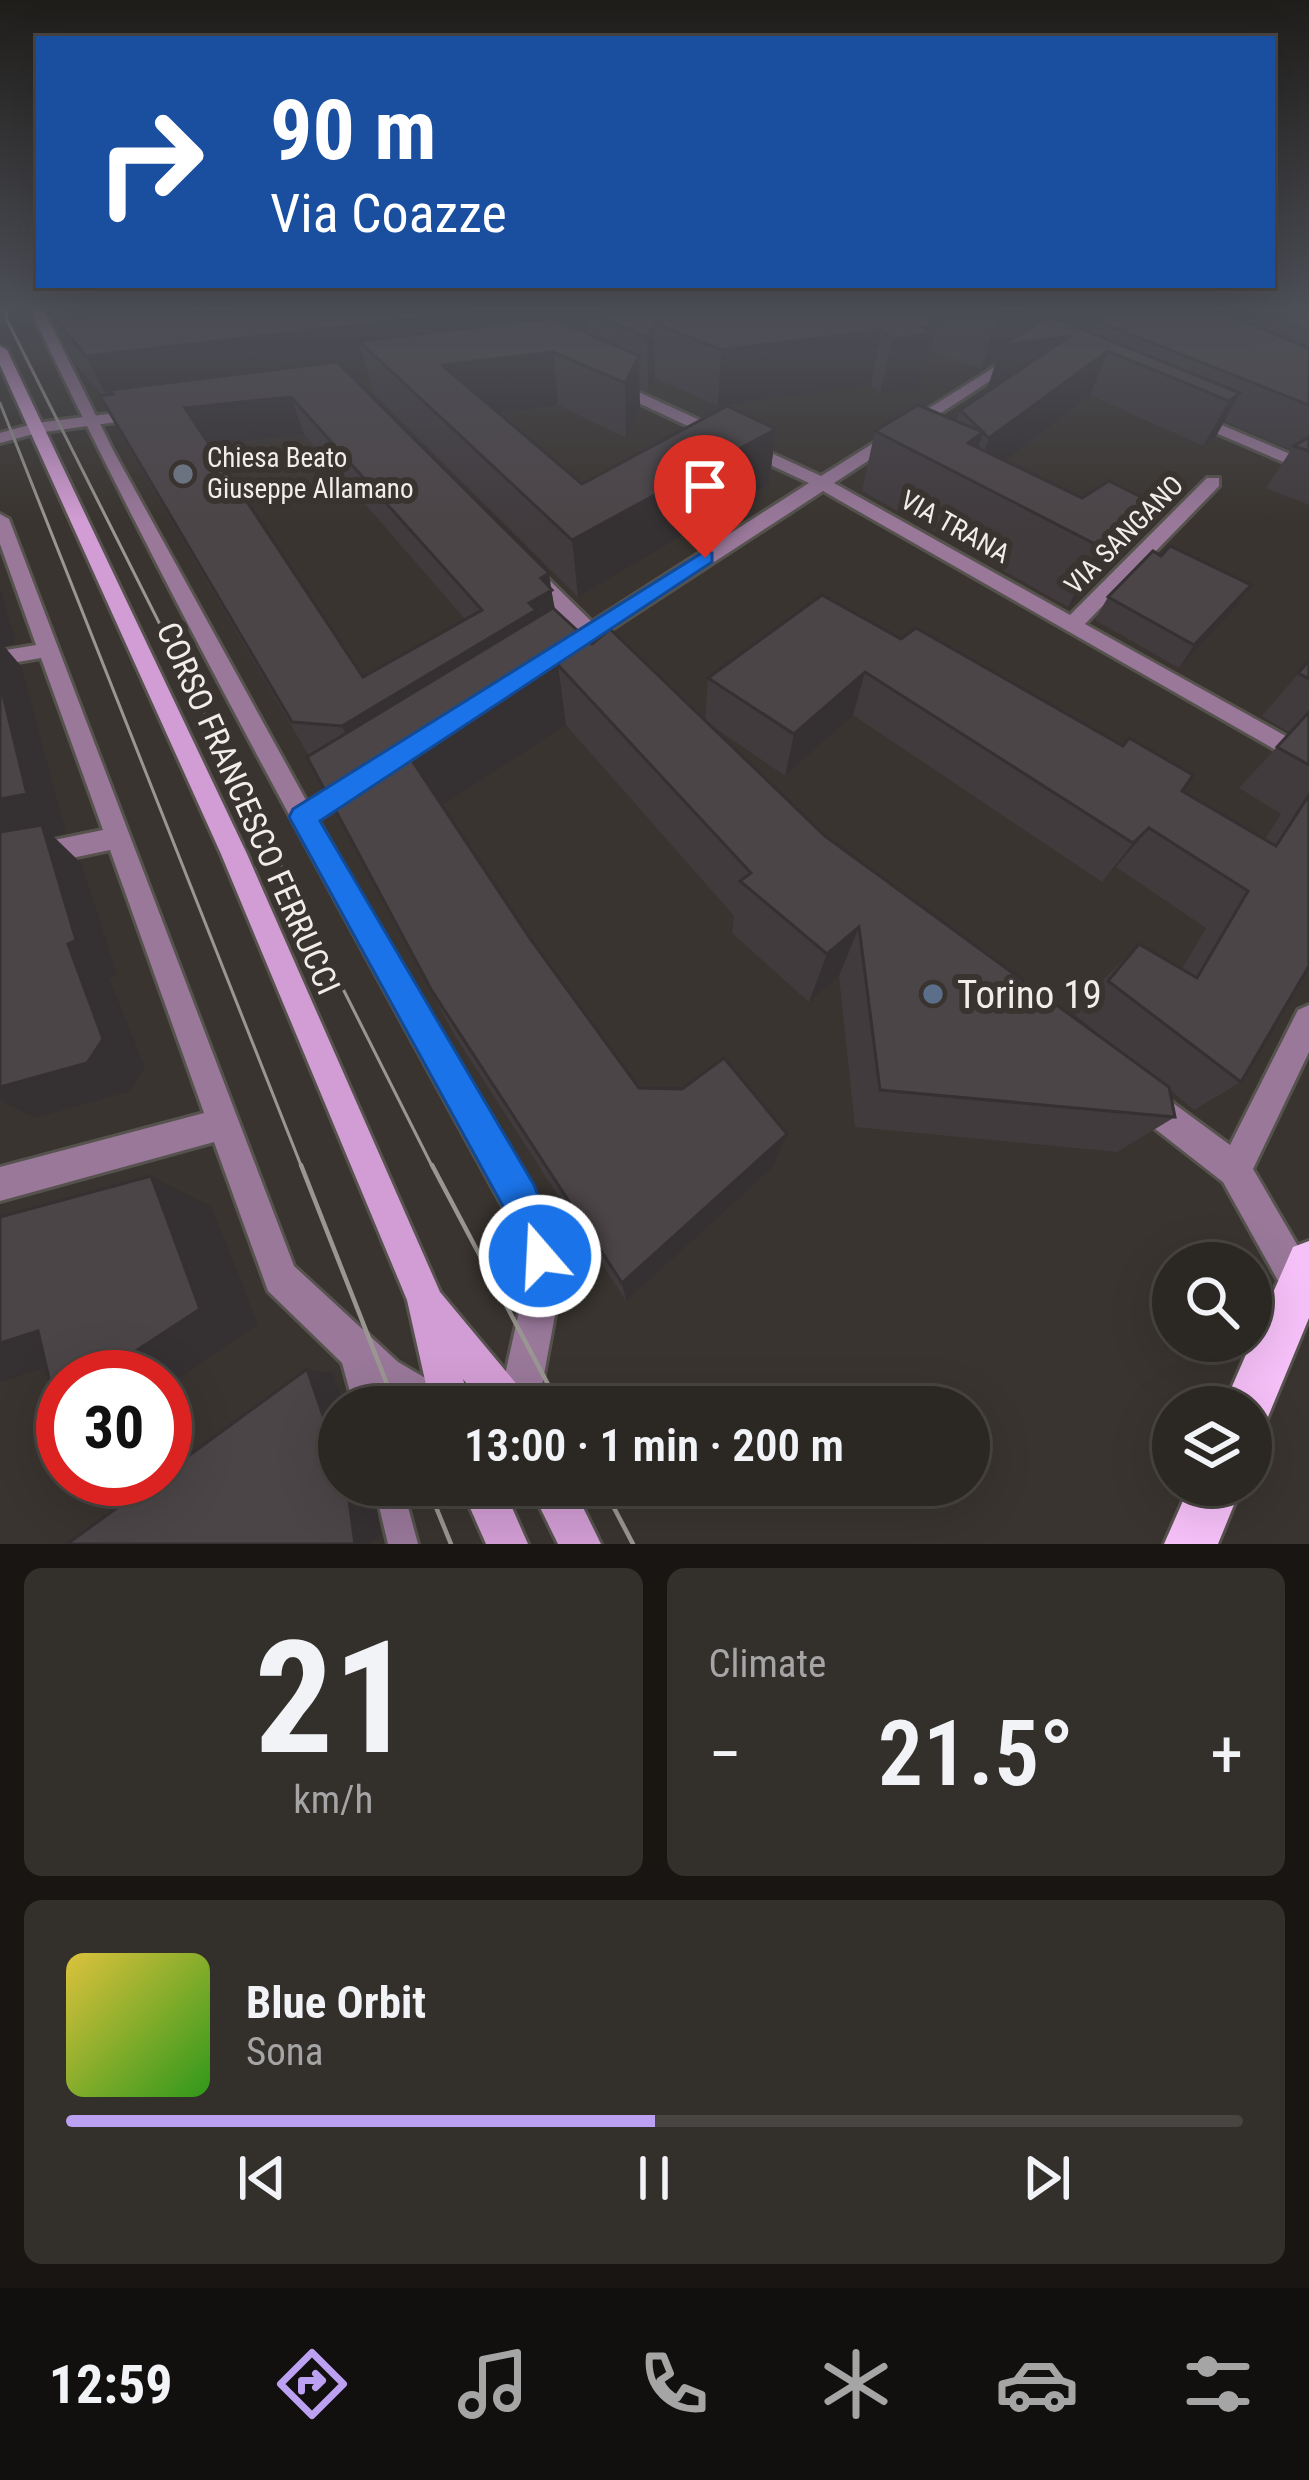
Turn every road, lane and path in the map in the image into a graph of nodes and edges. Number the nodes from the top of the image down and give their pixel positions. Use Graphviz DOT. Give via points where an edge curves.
graph roads {
  1 [pos="13,379"];
  2 [pos="71,379"];
  3 [pos="984,379"];
  4 [pos="603,382"];
  5 [pos="164,412"];
  6 [pos="1181,412"];
  7 [pos="92,421"];
  8 [pos="0,426"];
  9 [pos="36,428"];
  10 [pos="0,439"];
  11 [pos="1309,468"];
  12 [pos="820,482"];
  13 [pos="1213,482"];
  14 [pos="0,519"];
  15 [pos="508,549"];
  16 [pos="1072,625"];
  17 [pos="590,633"];
  18 [pos="48,650"];
  19 [pos="0,658"];
  20 [pos="551,658"];
  21 [pos="637,680"];
  22 [pos="1309,760"];
  23 [pos="380,768"];
  24 [pos="303,817"];
  25 [pos="117,838"];
  26 [pos="0,862"];
  27 [pos="1309,1020"];
  28 [pos="1126,1088"];
  29 [pos="222,1124"];
  30 [pos="1235,1171"];
  31 [pos="0,1184"];
  32 [pos="1305,1273"];
  33 [pos="424,1300"];
  34 [pos="349,1341"];
  35 [pos="361,1386"];
  36 [pos="401,1386"];
  37 [pos="446,1386"];
  38 [pos="498,1386"];
  39 [pos="519,1386"];
  40 [pos="1257,1386"];
  41 [pos="394,1506"];
  42 [pos="490,1506"];
  43 [pos="561,1506"];
  44 [pos="1207,1506"];
  45 [pos="404,1544"];
  46 [pos="507,1544"];
  47 [pos="580,1544"];
  48 [pos="1191,1544"];
  1 -- 9 [label="main road, CORSO FRANCESCO FERRUCCI"];
  2 -- 7 [label="street, CORSO FRANCESCO FERRUCCI"];
  3 -- 12 [label="street"];
  4 -- 12 [label="street, VIA TRANA"];
  5 -- 7 [label="street"];
  6 -- 11 [label="street"];
  7 -- 9 [label="street"];
  7 -- 24 [label="street, CORSO FRANCESCO FERRUCCI"];
  8 -- 9 [label="street"];
  9 -- 10 [label="street"];
  9 -- 33 [label="main road, CORSO FRANCESCO FERRUCCI" via="234,854"];
  12 -- 16 [label="street, VIA TRANA"];
  12 -- 17 [label="street"];
  13 -- 16 [label="street, VIA SANGANO"];
  14 -- 18 [label="street"];
  15 -- 17 [label="street"];
  16 -- 22 [label="street, VIA TRANA"];
  17 -- 20 [label="street"];
  17 -- 21 [label="street"];
  18 -- 19 [label="street"];
  18 -- 25 [label="street"];
  23 -- 24 [label="street"];
  24 -- 39 [label="street, CORSO FRANCESCO FERRUCCI" via="533,1226 541,1293"];
  25 -- 26 [label="street"];
  25 -- 29 [label="street"];
  27 -- 30 [label="street"];
  28 -- 30 [label="street"];
  29 -- 31 [label="street"];
  29 -- 34 [label="street" via="281,1278"];
  30 -- 32 [label="street"];
  32 -- 40 [label="main road"];
  33 -- 37 [label="main road"];
  33 -- 38 [label="main road"];
  34 -- 35 [label="lane"];
  34 -- 36 [label="street"];
  41 -- 45 [label="lane"];
  42 -- 46 [label="main road"];
  43 -- 47 [label="main road"];
  44 -- 48 [label="main road"];
}
